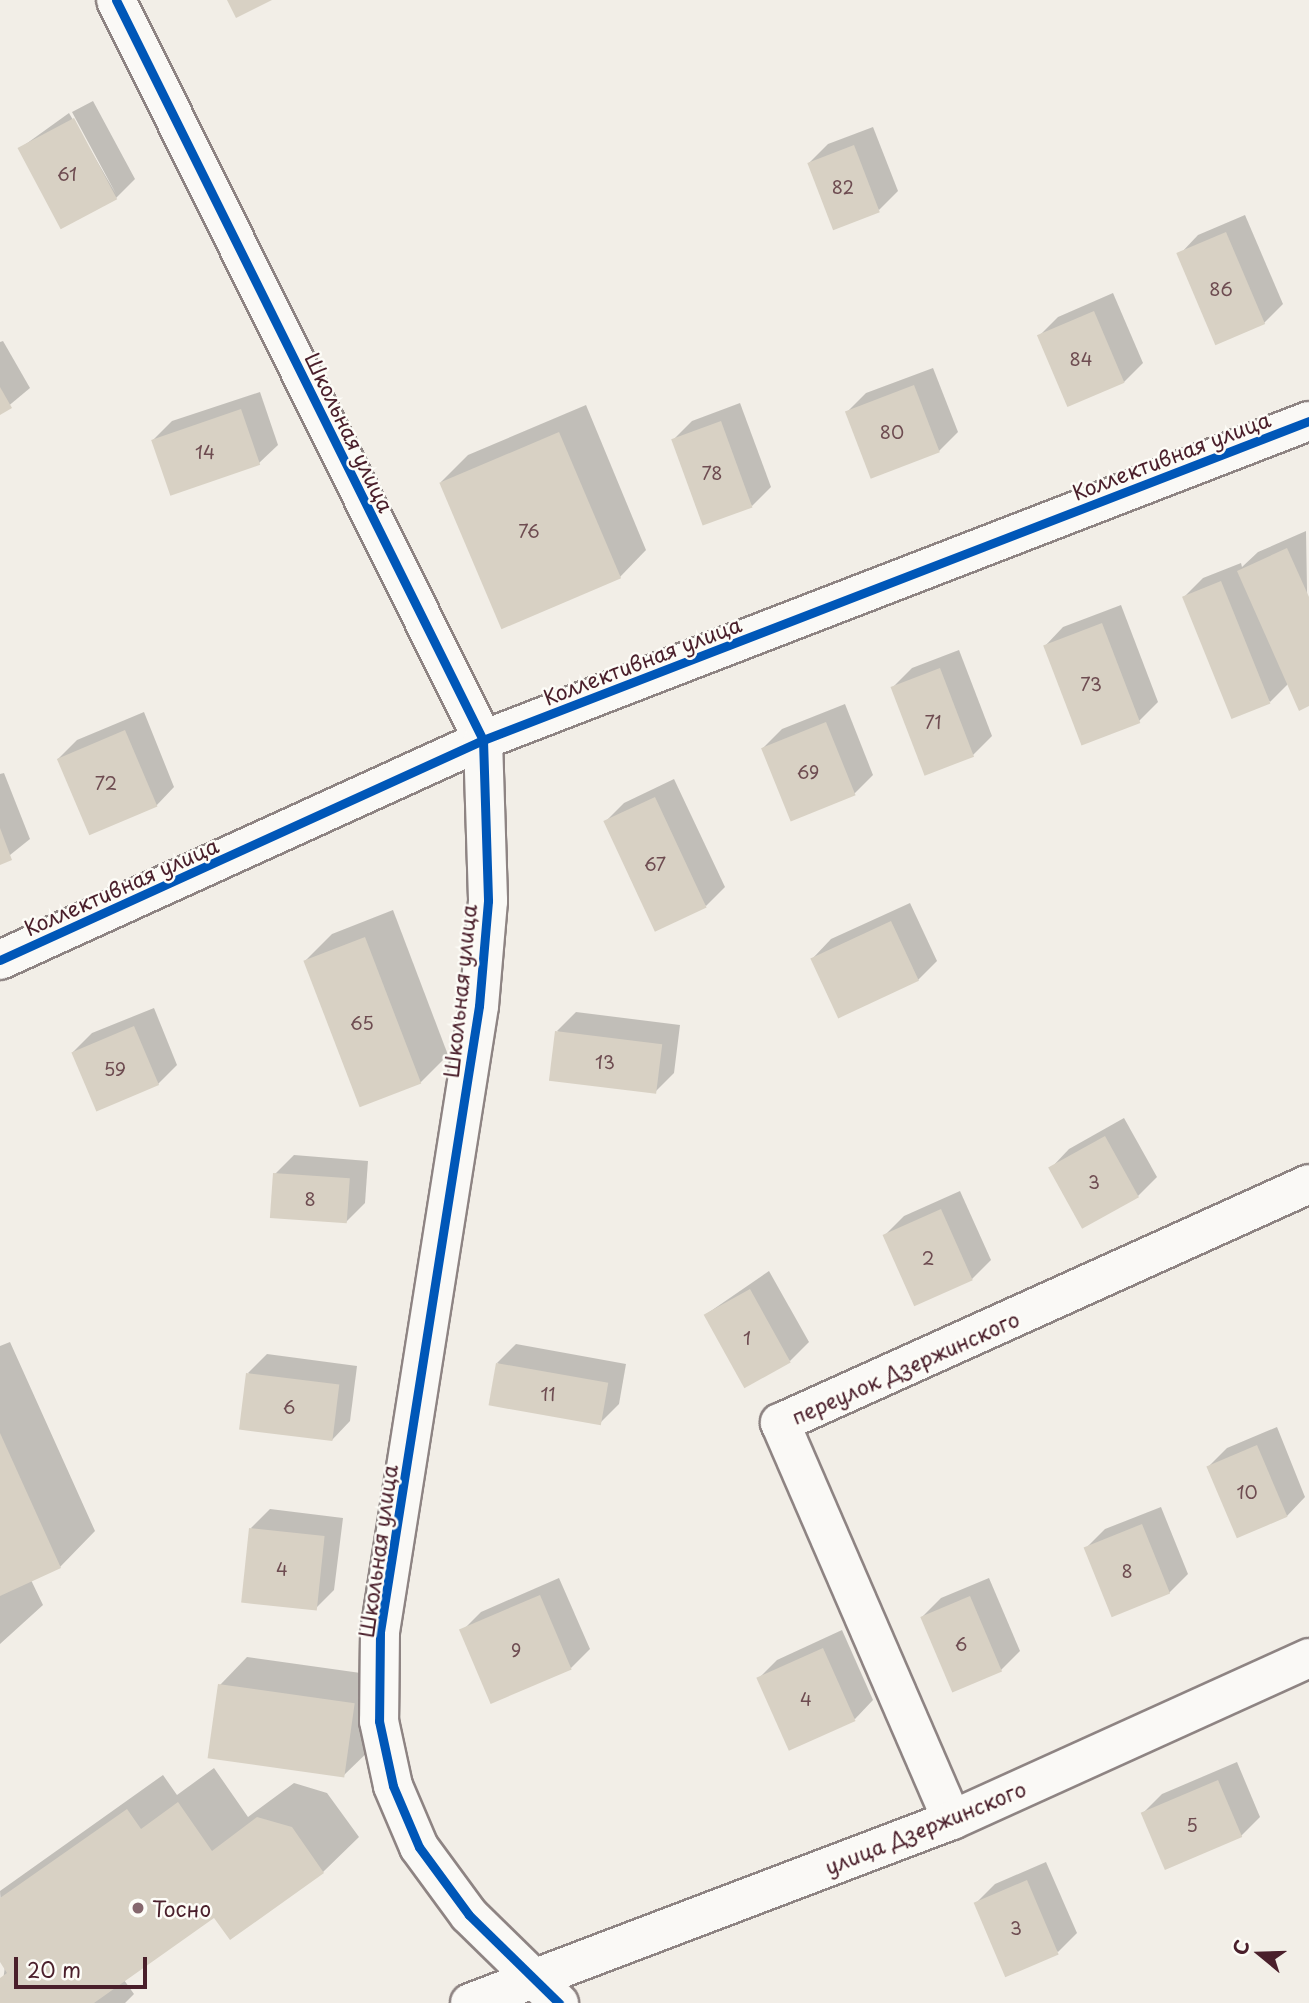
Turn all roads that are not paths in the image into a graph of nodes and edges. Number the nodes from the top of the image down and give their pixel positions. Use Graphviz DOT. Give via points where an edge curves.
graph roads {
  1 [pos="116,0"];
  2 [pos="1309,421"];
  3 [pos="483,740"];
  4 [pos="0,960"];
  5 [pos="1309,1184"];
  6 [pos="1309,1658"];
  7 [pos="951,1819"];
  8 [pos="546,1991"];
  9 [pos="470,2003"];
  1 -- 3 [label="street, Школьная улица"];
  2 -- 3 [label="street, Коллективная улица"];
  3 -- 4 [label="street, Коллективная улица"];
  3 -- 8 [label="street, Школьная улица" via="488,901 479,1006 380,1632 379,1721 393,1786 419,1847 469,1916"];
  5 -- 7 [label="street, переулок Дзержинского" via="780,1423"];
  6 -- 7 [label="street, улица Дзержинского"];
  7 -- 8 [label="street, улица Дзержинского"];
  8 -- 9 [label="street, улица Дзержинского"];
}
